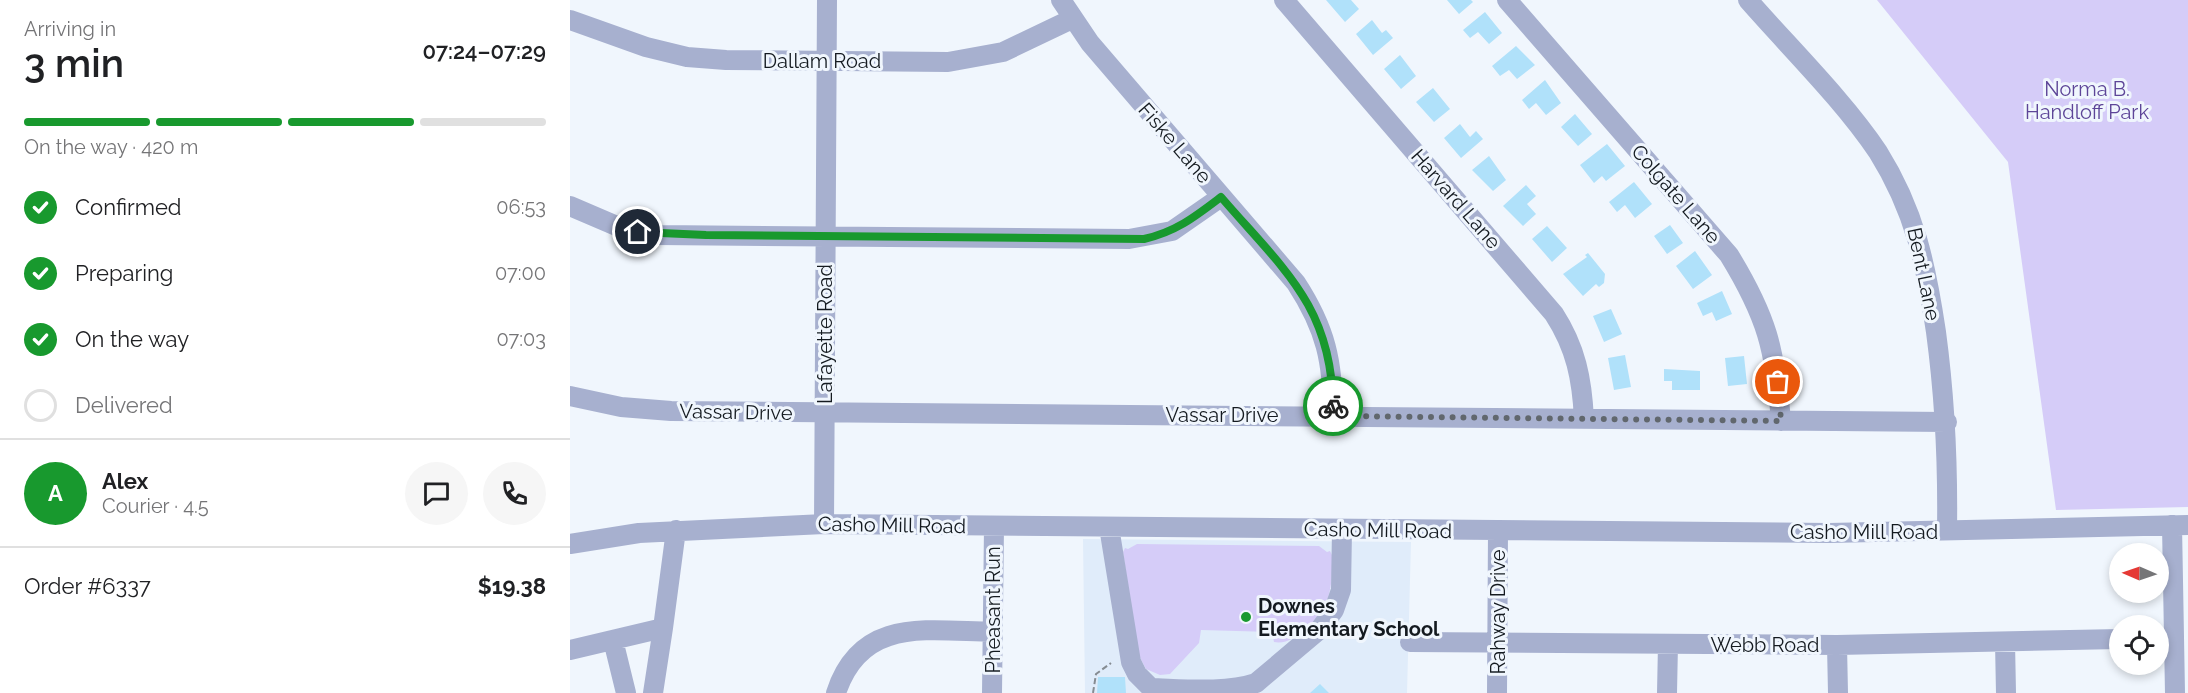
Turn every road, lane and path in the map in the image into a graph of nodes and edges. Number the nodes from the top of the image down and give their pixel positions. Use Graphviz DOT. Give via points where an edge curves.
graph roads {
  1 [pos="827,0"];
  2 [pos="1061,0"];
  3 [pos="1284,0"];
  4 [pos="1507,0"];
  5 [pos="1748,0"];
  6 [pos="1072,19"];
  7 [pos="570,20"];
  8 [pos="827,61"];
  9 [pos="1221,197"];
  10 [pos="570,206"];
  11 [pos="826,237"];
  12 [pos="570,396"];
  13 [pos="825,412"];
  14 [pos="1333,416"];
  15 [pos="1584,419"];
  16 [pos="1781,421"];
  17 [pos="1947,422"];
  18 [pos="824,524"];
  19 [pos="2180,525"];
  20 [pos="994,526"];
  21 [pos="1109,527"];
  22 [pos="676,530"];
  23 [pos="1342,530"];
  24 [pos="1498,531"];
  25 [pos="1947,531"];
  26 [pos="570,544"];
  27 [pos="2169,615"];
  28 [pos="663,628"];
  29 [pos="993,632"];
  30 [pos="2109,639"];
  31 [pos="613,640"];
  32 [pos="1410,642"];
  33 [pos="2005,642"];
  34 [pos="1497,643"];
  35 [pos="1668,644"];
  36 [pos="1837,645"];
  37 [pos="570,650"];
  38 [pos="2169,657"];
  39 [pos="1111,663"];
  40 [pos="626,693"];
  41 [pos="653,693"];
  42 [pos="836,693"];
  43 [pos="992,693"];
  44 [pos="1093,693"];
  45 [pos="1497,693"];
  46 [pos="1667,693"];
  47 [pos="1838,693"];
  48 [pos="2006,693"];
  49 [pos="2175,693"];
  1 -- 8 [label="street, Lafayette Road"];
  2 -- 6 [label="street, Fiske Lane"];
  3 -- 15 [label="street, Harvard Lane" via="1554,314 1579,368"];
  4 -- 16 [label="street, Colgate Lane" via="1729,255 1765,322 1776,363"];
  5 -- 17 [label="street, Bent Lane" via="1869,141 1902,197 1918,236 1927,273"];
  6 -- 8 [label="street, Dallam Road" via="1003,52 968,60"];
  6 -- 9 [label="street, Fiske Lane"];
  7 -- 8 [label="street, Dallam Road" via="687,57"];
  8 -- 11 [label="street, Lafayette Road"];
  9 -- 11 [label="street" via="1179,228 1144,239"];
  9 -- 14 [label="street, Fiske Lane" via="1309,302 1330,357"];
  10 -- 11 [label="street" via="619,227 648,234"];
  11 -- 13 [label="street, Lafayette Road"];
  12 -- 13 [label="street, Vassar Drive" via="645,410"];
  13 -- 14 [label="street, Vassar Drive"];
  13 -- 18 [label="street, Lafayette Road"];
  14 -- 15 [label="street, Vassar Drive"];
  15 -- 16 [label="street, Vassar Drive"];
  16 -- 17 [label="street, Vassar Drive"];
  17 -- 25 [label="street, Bent Lane"];
  18 -- 20 [label="street, Casho Mill Road"];
  18 -- 22 [label="street, Casho Mill Road"];
  19 -- 25 [label="street, Casho Mill Road"];
  19 -- 27 [label="street"];
  20 -- 21 [label="street, Casho Mill Road"];
  20 -- 29 [label="street, Pheasant Run"];
  21 -- 23 [label="street, Casho Mill Road"];
  21 -- 23 [label="street" via="1131,662 1137,675 1151,688 1217,689 1256,683 1328,619 1341,590"];
  22 -- 26 [label="street, Casho Mill Road"];
  22 -- 28 [label="street"];
  23 -- 24 [label="street, Casho Mill Road"];
  24 -- 25 [label="street, Casho Mill Road"];
  24 -- 34 [label="street, Rahway Drive"];
  28 -- 31 [label="street"];
  28 -- 41 [label="street"];
  29 -- 42 [label="street" via="913,631 884,636 870,643 849,664"];
  29 -- 43 [label="street, Pheasant Run"];
  30 -- 33 [label="street, Webb Road"];
  31 -- 37 [label="street"];
  31 -- 40 [label="street"];
  32 -- 34 [label="street, Webb Road"];
  33 -- 36 [label="street, Webb Road"];
  33 -- 48 [label="street"];
  34 -- 35 [label="street, Webb Road"];
  34 -- 45 [label="street, Rahway Drive"];
  35 -- 36 [label="street, Webb Road"];
  35 -- 46 [label="street"];
  36 -- 47 [label="street"];
  38 -- 49 [label="street"];
  39 -- 44 [label="path" via="1096,674"];
}
